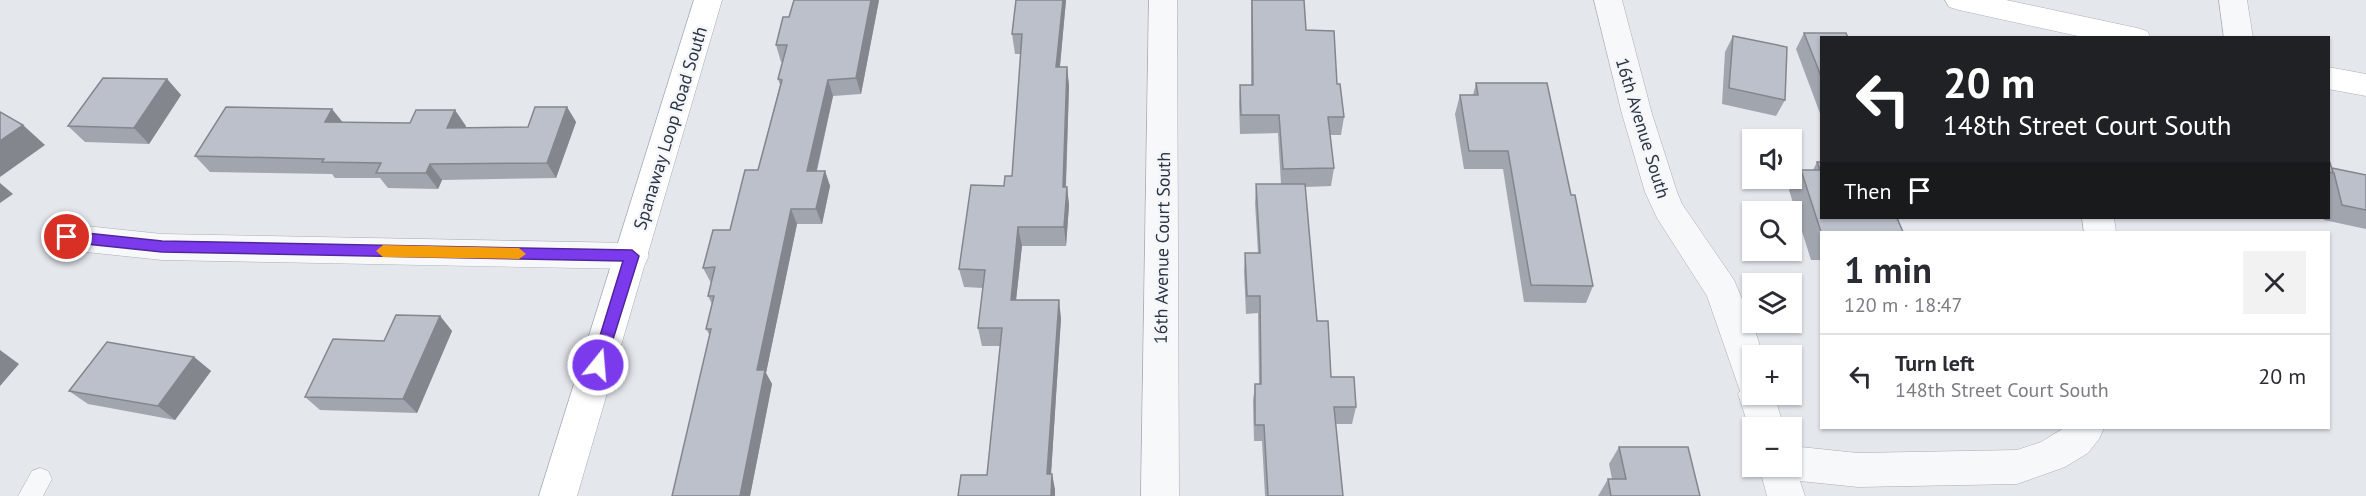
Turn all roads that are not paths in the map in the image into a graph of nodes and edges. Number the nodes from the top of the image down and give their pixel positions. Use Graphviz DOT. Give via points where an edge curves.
graph roads {
  1 [pos="708,0"];
  2 [pos="1163,0"];
  3 [pos="1608,0"];
  4 [pos="1959,0"];
  5 [pos="2233,0"];
  6 [pos="2128,36"];
  7 [pos="2239,36"];
  8 [pos="2330,78"];
  9 [pos="2366,85"];
  10 [pos="67,237"];
  11 [pos="632,256"];
  12 [pos="1742,345"];
  13 [pos="2085,429"];
  14 [pos="1802,464"];
  15 [pos="1780,477"];
  16 [pos="558,496"];
  17 [pos="1160,496"];
  18 [pos="1786,496"];
  1 -- 11 [label="main road, Spanaway Loop Road South"];
  2 -- 17 [label="street, 16th Avenue Court South"];
  3 -- 12 [label="street, 16th Avenue South" via="1660,192 1722,290"];
  4 -- 6 [label="main road"];
  5 -- 7 [label="street"];
  8 -- 9 [label="main road"];
  10 -- 11 [label="street" via="162,247"];
  11 -- 16 [label="main road, Spanaway Loop Road South"];
  13 -- 14 [label="street" via="2075,441 2052,454 2017,467 1858,470"];
  15 -- 18 [label="street"];
}
